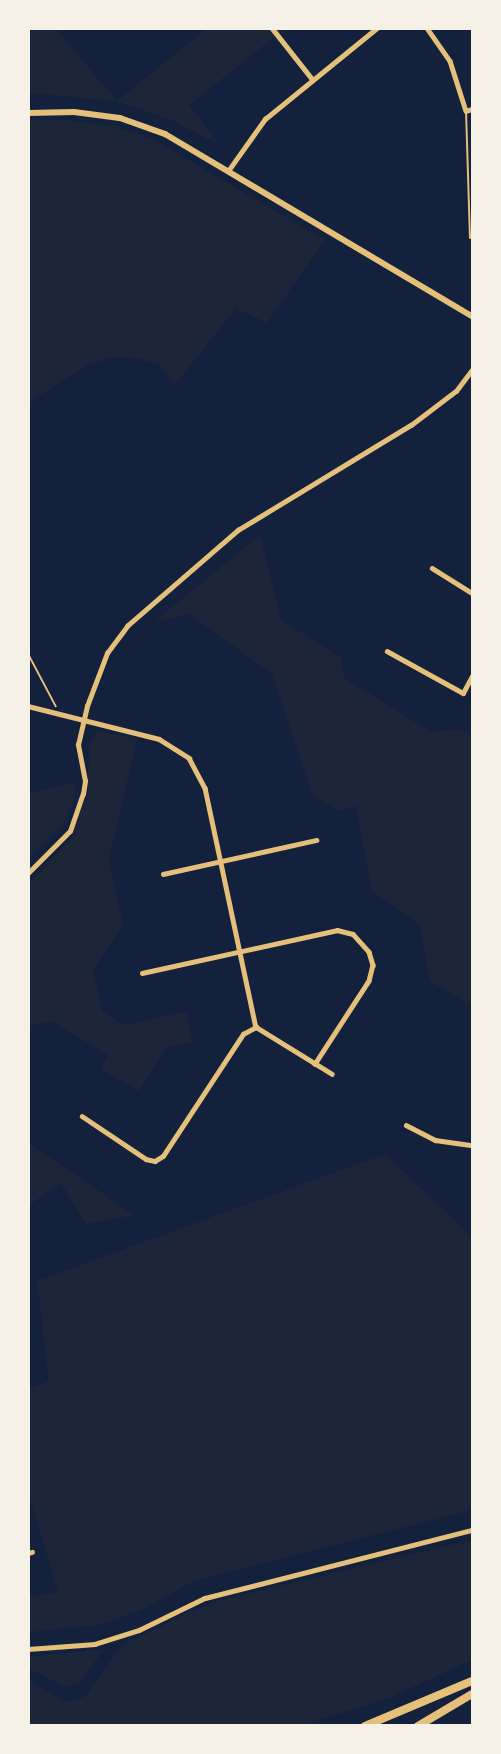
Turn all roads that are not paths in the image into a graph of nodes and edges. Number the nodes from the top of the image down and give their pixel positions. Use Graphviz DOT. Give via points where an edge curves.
graph roads {
  1 [pos="272,28"];
  2 [pos="377,28"];
  3 [pos="427,28"];
  4 [pos="314,80"];
  5 [pos="472,108"];
  6 [pos="466,111"];
  7 [pos="28,113"];
  8 [pos="228,171"];
  9 [pos="470,238"];
  10 [pos="472,316"];
  11 [pos="472,370"];
  12 [pos="432,568"];
  13 [pos="472,593"];
  14 [pos="387,651"];
  15 [pos="472,676"];
  16 [pos="28,706"];
  17 [pos="83,720"];
  18 [pos="316,840"];
  19 [pos="221,862"];
  20 [pos="28,873"];
  21 [pos="163,874"];
  22 [pos="240,950"];
  23 [pos="142,973"];
  24 [pos="256,1027"];
  25 [pos="315,1064"];
  26 [pos="332,1074"];
  27 [pos="82,1116"];
  28 [pos="406,1125"];
  29 [pos="472,1145"];
  30 [pos="472,1530"];
  31 [pos="28,1649"];
  32 [pos="472,1681"];
  33 [pos="472,1694"];
  34 [pos="365,1725"];
  35 [pos="418,1725"];
  1 -- 4 [label="street"];
  2 -- 4 [label="street"];
  3 -- 6 [label="street" via="450,61"];
  4 -- 8 [label="street" via="256,127"];
  5 -- 6 [label="street"];
  6 -- 9 [label="lane"];
  7 -- 8 [label="street" via="74,112 120,118 165,134"];
  8 -- 10 [label="street"];
  11 -- 17 [label="street" via="456,391 411,425 238,530 136,618 107,653"];
  12 -- 13 [label="street"];
  14 -- 15 [label="street" via="463,693"];
  16 -- 17 [label="street"];
  17 -- 19 [label="street" via="159,740 189,758 205,788"];
  17 -- 20 [label="street" via="78,745 85,781 70,831"];
  18 -- 19 [label="street"];
  19 -- 21 [label="street"];
  19 -- 22 [label="street"];
  22 -- 23 [label="street"];
  22 -- 24 [label="street"];
  22 -- 25 [label="street" via="338,930 365,943 373,964 369,981"];
  24 -- 25 [label="street"];
  24 -- 27 [label="street" via="243,1034 163,1156 155,1161 146,1160"];
  25 -- 26 [label="street"];
  28 -- 29 [label="street" via="435,1140"];
  30 -- 31 [label="street" via="205,1598 139,1630 95,1644"];
  32 -- 34 [label="highway"];
  33 -- 35 [label="highway"];
}
